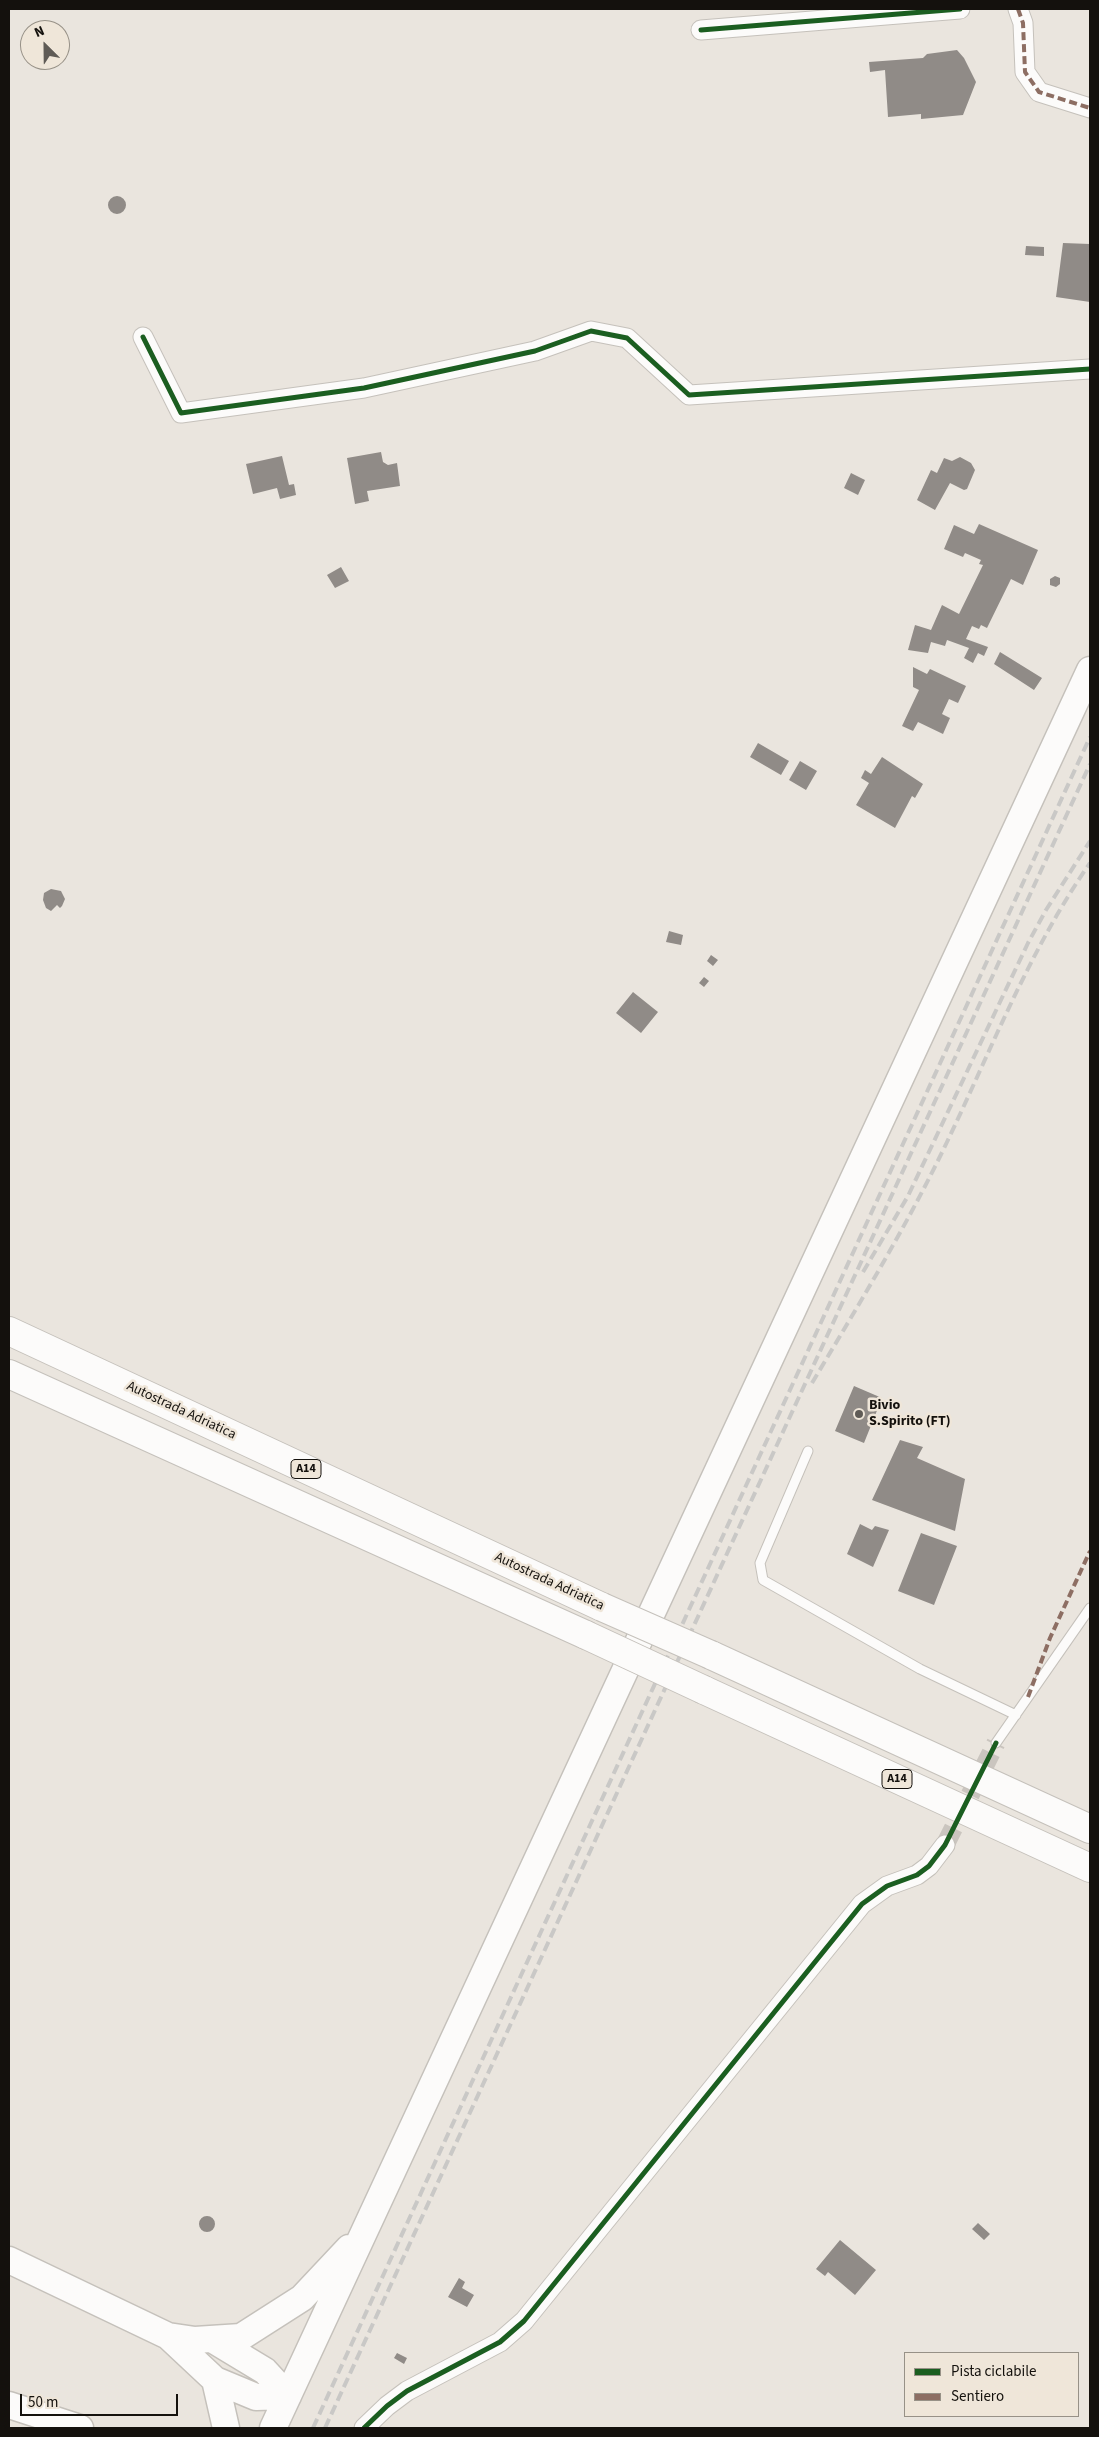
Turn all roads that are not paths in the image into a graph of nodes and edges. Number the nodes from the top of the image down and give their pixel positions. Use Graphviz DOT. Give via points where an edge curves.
graph roads {
  1 [pos="960,9"];
  2 [pos="1018,9"];
  3 [pos="701,30"];
  4 [pos="1090,108"];
  5 [pos="143,337"];
  6 [pos="1090,369"];
  7 [pos="1090,670"];
  8 [pos="9,1331"];
  9 [pos="9,1374"];
  10 [pos="808,1451"];
  11 [pos="1090,1608"];
  12 [pos="1016,1715"];
  13 [pos="996,1743"];
  14 [pos="1090,1829"];
  15 [pos="944,1846"];
  16 [pos="1090,1868"];
  17 [pos="366,2229"];
  18 [pos="9,2260"];
  19 [pos="168,2336"];
  20 [pos="212,2339"];
  21 [pos="216,2380"];
  22 [pos="288,2396"];
  23 [pos="9,2405"];
  24 [pos="80,2428"];
  25 [pos="226,2428"];
  26 [pos="273,2428"];
  27 [pos="364,2428"];
  1 -- 3 [label="street"];
  2 -- 4 [label="street" via="1023,24 1025,72 1039,92"];
  5 -- 6 [label="street" via="181,413 364,388 535,351 591,331 627,338 689,395"];
  7 -- 17 [label="main road"];
  8 -- 14 [label="highway, Autostrada Adriatica / A14, bridge" via="602,1607"];
  9 -- 16 [label="highway, A14, bridge"];
  10 -- 12 [label="lane" via="760,1563 764,1580 920,1669"];
  11 -- 12 [label="lane"];
  12 -- 13 [label="lane"];
  15 -- 27 [label="street" via="929,1866 917,1875 887,1886 862,1904 524,2321 500,2342 407,2391"];
  17 -- 20 [label="main road" via="302,2298 240,2337"];
  17 -- 22 [label="main road"];
  18 -- 19 [label="main road"];
  19 -- 20 [label="main road"];
  19 -- 21 [label="main road"];
  20 -- 22 [label="main road" via="265,2370"];
  21 -- 22 [label="main road" via="256,2397"];
  21 -- 25 [label="main road"];
  22 -- 26 [label="main road"];
  23 -- 24 [label="main road"];
}
